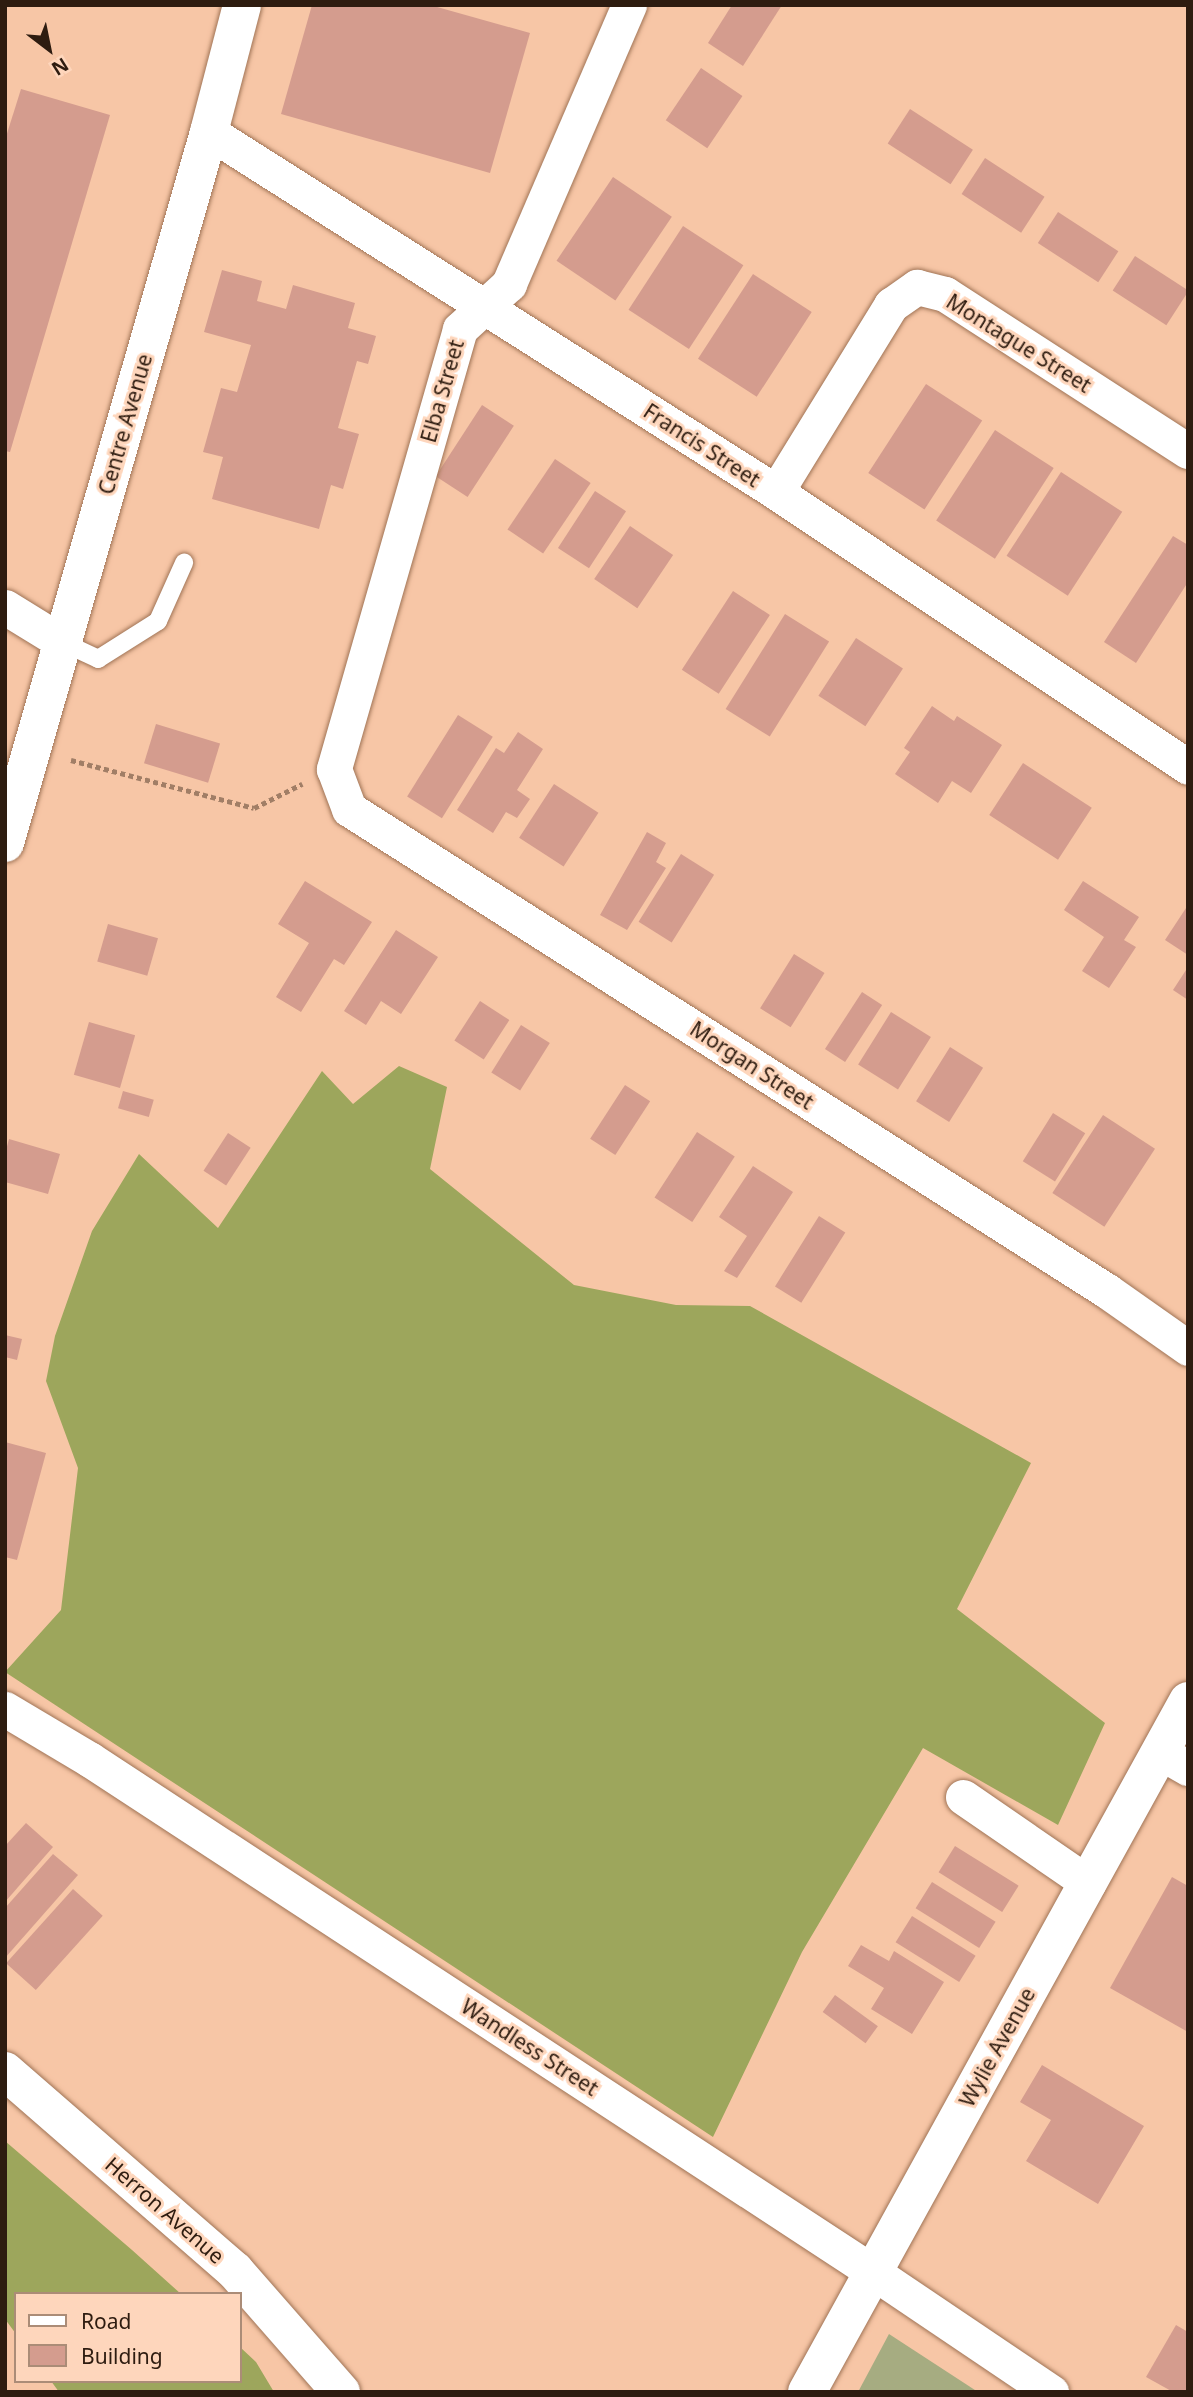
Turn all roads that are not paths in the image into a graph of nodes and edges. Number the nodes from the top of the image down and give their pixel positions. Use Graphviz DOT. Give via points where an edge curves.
graph roads {
  1 [pos="242,5"];
  2 [pos="629,5"];
  3 [pos="209,132"];
  4 [pos="485,306"];
  5 [pos="1188,451"];
  6 [pos="776,492"];
  7 [pos="184,563"];
  8 [pos="5,607"];
  9 [pos="62,642"];
  10 [pos="1188,767"];
  11 [pos="334,769"];
  12 [pos="5,843"];
  13 [pos="1188,1348"];
  14 [pos="1188,1701"];
  15 [pos="5,1709"];
  16 [pos="1174,1760"];
  17 [pos="963,1797"];
  18 [pos="1088,1883"];
  19 [pos="5,2071"];
  20 [pos="873,2272"];
  21 [pos="341,2392"];
  22 [pos="807,2392"];
  23 [pos="1051,2392"];
  1 -- 3 [label="main road, Centre Avenue"];
  2 -- 4 [label="street, Elba Street" via="509,284"];
  3 -- 4 [label="street, Francis Street"];
  3 -- 9 [label="main road, Centre Avenue"];
  4 -- 6 [label="street, Francis Street"];
  4 -- 11 [label="street, Elba Street" via="460,329"];
  5 -- 6 [label="street, Montague Street" via="945,294 916,287 891,306"];
  6 -- 10 [label="street, Francis Street"];
  7 -- 9 [label="lane" via="159,621 98,659"];
  8 -- 9 [label="street"];
  9 -- 12 [label="main road, Centre Avenue"];
  11 -- 13 [label="street, Morgan Street" via="349,809 1085,1277"];
  14 -- 16 [label="main road, Wylie Avenue"];
  15 -- 20 [label="street, Wandless Street" via="89,1759"];
  16 -- 18 [label="main road, Wylie Avenue"];
  17 -- 18 [label="street"];
  18 -- 20 [label="main road, Wylie Avenue"];
  19 -- 21 [label="main road, Herron Avenue" via="235,2271"];
  20 -- 22 [label="main road, Wylie Avenue"];
  20 -- 23 [label="street, Wandless Street"];
}
